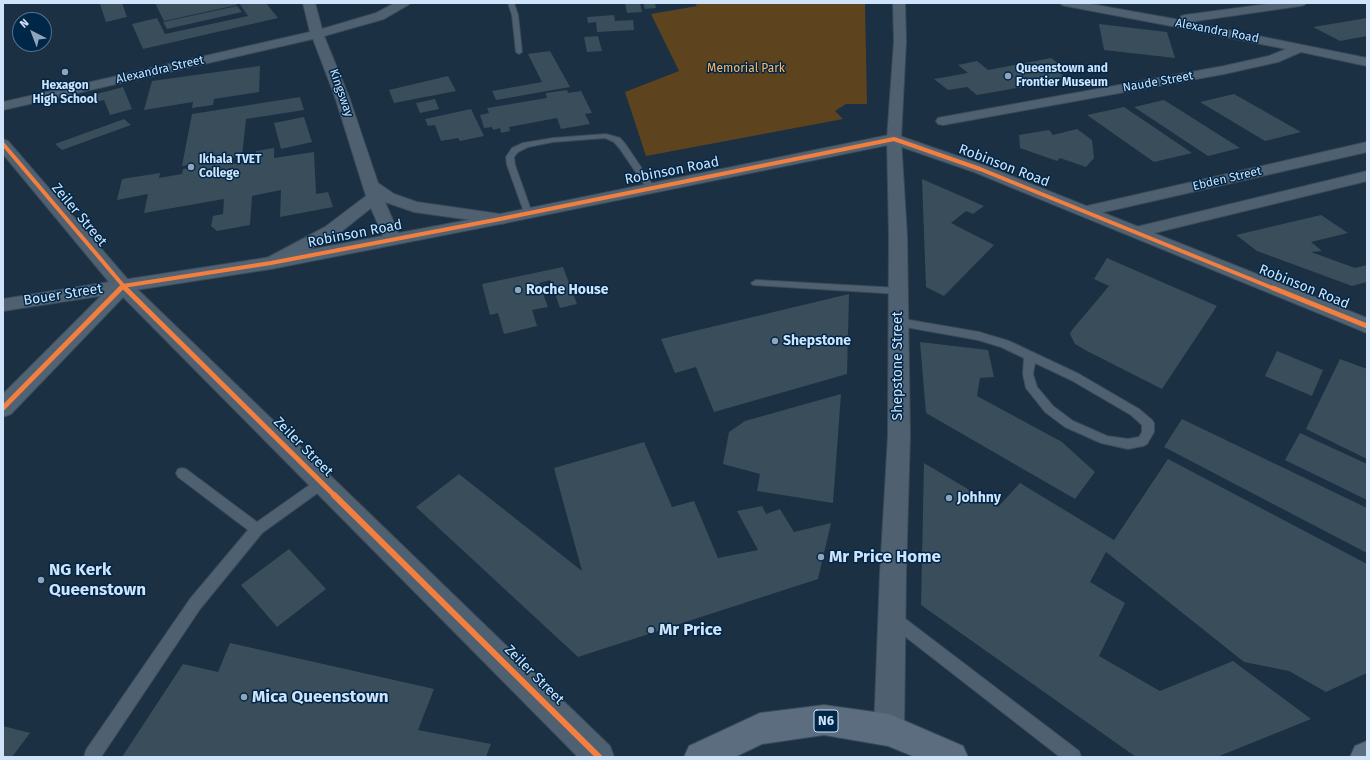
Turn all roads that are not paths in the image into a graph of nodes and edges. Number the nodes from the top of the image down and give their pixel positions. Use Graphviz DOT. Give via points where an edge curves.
graph roads {
  1 [pos="308,3"];
  2 [pos="404,3"];
  3 [pos="510,3"];
  4 [pos="899,3"];
  5 [pos="1066,3"];
  6 [pos="1300,3"];
  7 [pos="1274,8"];
  8 [pos="1166,21"];
  9 [pos="1245,28"];
  10 [pos="317,34"];
  11 [pos="1300,48"];
  12 [pos="519,52"];
  13 [pos="1367,62"];
  14 [pos="3,106"];
  15 [pos="943,121"];
  16 [pos="894,138"];
  17 [pos="3,144"];
  18 [pos="1367,147"];
  19 [pos="1367,176"];
  20 [pos="651,188"];
  21 [pos="373,191"];
  22 [pos="1086,211"];
  23 [pos="528,213"];
  24 [pos="500,219"];
  25 [pos="1138,232"];
  26 [pos="392,239"];
  27 [pos="271,263"];
  28 [pos="756,283"];
  29 [pos="123,286"];
  30 [pos="898,291"];
  31 [pos="3,305"];
  32 [pos="898,322"];
  33 [pos="1367,326"];
  34 [pos="1030,356"];
  35 [pos="3,408"];
  36 [pos="182,473"];
  37 [pos="322,483"];
  38 [pos="256,529"];
  39 [pos="892,618"];
  40 [pos="889,730"];
  41 [pos="92,756"];
  42 [pos="599,757"];
  43 [pos="700,757"];
  44 [pos="952,757"];
  45 [pos="1072,757"];
  1 -- 10 [label="street, Kingsway"];
  2 -- 10 [label="street, Alexandra Street" via="380,16"];
  3 -- 12 [label="lane" via="515,15"];
  4 -- 16 [label="street, Shepstone Street" via="900,41"];
  5 -- 8 [label="street, Alexandra Road"];
  6 -- 7 [label="street"];
  7 -- 8 [label="street"];
  7 -- 9 [label="street"];
  8 -- 9 [label="street, Alexandra Road"];
  9 -- 11 [label="street, Alexandra Road"];
  10 -- 14 [label="street, Alexandra Street"];
  10 -- 21 [label="street, Kingsway" via="340,90"];
  11 -- 13 [label="street, Alexandra Road"];
  11 -- 15 [label="street, Naude Street" via="1272,59 1224,70"];
  16 -- 20 [label="street, Robinson Road"];
  16 -- 22 [label="street, Robinson Road"];
  16 -- 30 [label="street, Shepstone Street"];
  17 -- 29 [label="street, Zeiler Street"];
  18 -- 22 [label="street, Ebden Street"];
  19 -- 25 [label="street"];
  20 -- 23 [label="street, Robinson Road"];
  20 -- 23 [label="lane" via="623,146 606,136 526,145 515,150 510,157"];
  21 -- 24 [label="street" via="414,207"];
  21 -- 26 [label="street, Kingsway"];
  21 -- 27 [label="street" via="331,231"];
  22 -- 25 [label="street, Robinson Road"];
  23 -- 24 [label="street, Robinson Road"];
  24 -- 26 [label="street, Robinson Road"];
  25 -- 33 [label="street, Robinson Road"];
  26 -- 27 [label="street, Robinson Road"];
  27 -- 29 [label="street, Robinson Road"];
  28 -- 30 [label="lane"];
  29 -- 31 [label="street, Bouer Street"];
  29 -- 35 [label="street"];
  29 -- 37 [label="street, Zeiler Street"];
  30 -- 32 [label="street, Shepstone Street"];
  32 -- 34 [label="lane" via="979,336 1005,344"];
  32 -- 39 [label="street, Shepstone Street" via="898,436"];
  34 -- 34 [label="lane" via="1028,374 1032,388 1049,409 1069,424 1105,440 1128,444 1143,441 1148,432 1148,423 1135,412 1075,377"];
  36 -- 38 [label="lane"];
  37 -- 38 [label="lane"];
  37 -- 42 [label="street, Zeiler Street"];
  38 -- 41 [label="lane" via="195,604"];
  39 -- 40 [label="street, Shepstone Street"];
  39 -- 45 [label="lane"];
  40 -- 43 [label="highway, N6" via="824,720 760,729"];
  40 -- 44 [label="highway, N6"];
}
